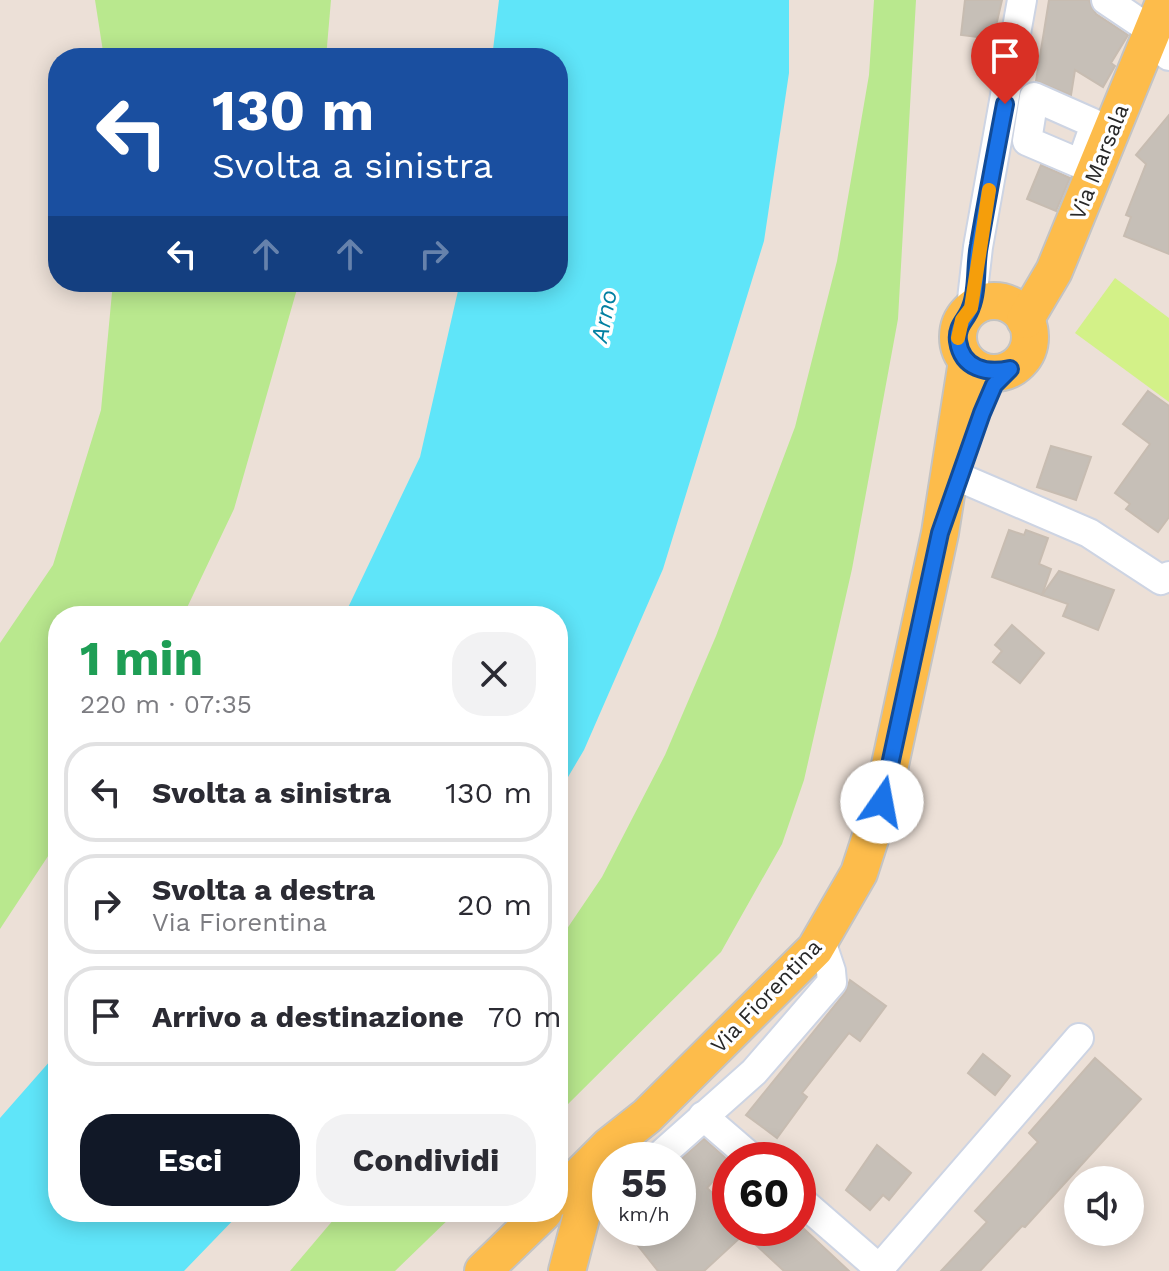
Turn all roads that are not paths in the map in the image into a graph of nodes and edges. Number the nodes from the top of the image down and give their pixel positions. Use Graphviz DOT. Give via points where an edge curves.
graph roads {
  1 [pos="1022,0"];
  2 [pos="1106,0"];
  3 [pos="1159,31"];
  4 [pos="1019,108"];
  5 [pos="1098,142"];
  6 [pos="971,308"];
  7 [pos="1025,320"];
  8 [pos="967,361"];
  9 [pos="1010,369"];
  10 [pos="961,478"];
  11 [pos="940,533"];
  12 [pos="1169,576"];
  13 [pos="821,941"];
  14 [pos="1079,1038"];
  15 [pos="647,1116"];
  16 [pos="703,1116"];
  17 [pos="627,1142"];
  18 [pos="675,1142"];
  19 [pos="733,1142"];
  20 [pos="568,1187"];
  21 [pos="592,1197"];
  22 [pos="816,1214"];
  23 [pos="534,1222"];
  24 [pos="490,1265"];
  25 [pos="881,1270"];
  26 [pos="566,1271"];
  1 -- 4 [label="street"];
  2 -- 3 [label="street"];
  3 -- 5 [label="main road, Via Marsala"];
  4 -- 5 [label="street" via="1034,97 1095,124"];
  4 -- 5 [label="street" via="1027,141 1081,164"];
  4 -- 6 [label="street" via="978,247"];
  5 -- 7 [label="main road, Via Marsala" via="1054,271"];
  6 -- 7 [label="main road" via="999,301"];
  6 -- 8 [label="main road" via="958,331"];
  7 -- 9 [label="main road" via="1026,353"];
  8 -- 9 [label="main road" via="988,372"];
  8 -- 11 [label="main road, Via Fiorentina"];
  9 -- 10 [label="main road, Via Fiorentina" via="994,385"];
  10 -- 11 [label="main road, Via Fiorentina"];
  10 -- 12 [label="street" via="1089,533 1152,576"];
  11 -- 13 [label="main road, Via Fiorentina" via="872,839"];
  13 -- 15 [label="main road, Via Fiorentina"];
  13 -- 16 [label="street" via="832,982 754,1072"];
  14 -- 25 [label="street"];
  15 -- 17 [label="main road, Via Fiorentina"];
  15 -- 20 [label="main road, Via Fiorentina"];
  16 -- 18 [label="street"];
  16 -- 19 [label="street"];
  21 -- 26 [label="main road, Via Fiorentina"];
  22 -- 25 [label="street"];
  23 -- 24 [label="main road, Via Fiorentina"];
  24 -- 26 [label="main road, Via Fiorentina" via="517,1247 536,1247"];
}
